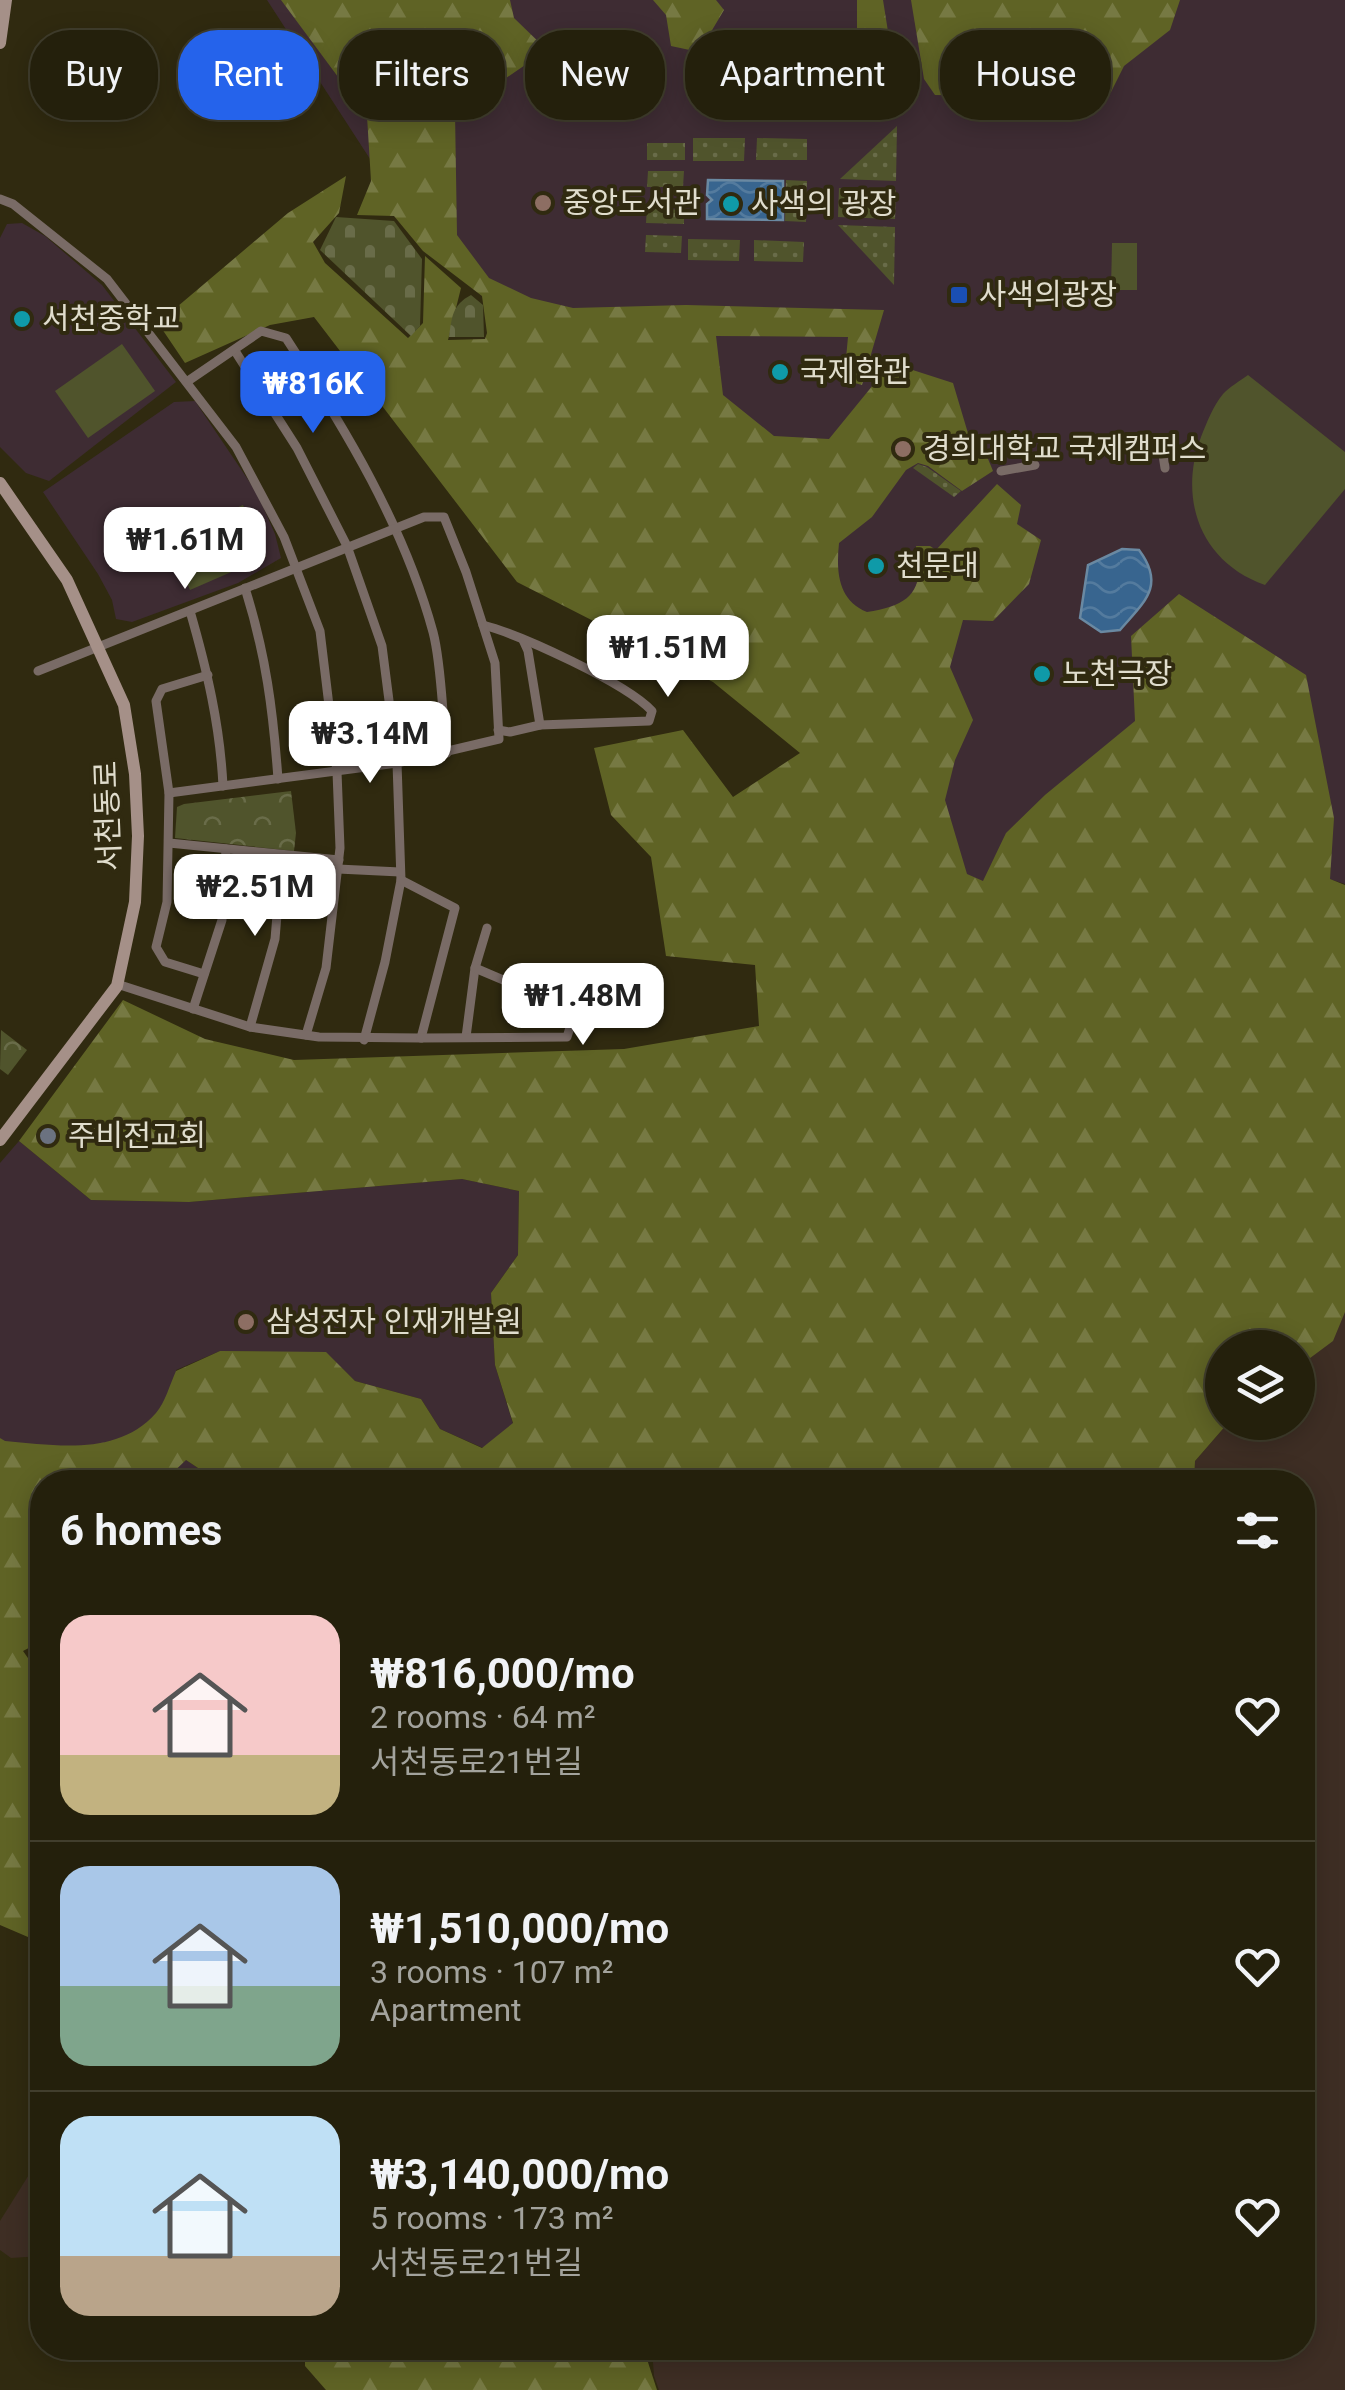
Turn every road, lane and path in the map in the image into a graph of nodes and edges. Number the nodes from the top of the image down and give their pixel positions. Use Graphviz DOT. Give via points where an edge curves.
graph roads {
  1 [pos="6,0"];
  2 [pos="1,34"];
  3 [pos="0,198"];
  4 [pos="235,351"];
  5 [pos="188,381"];
  6 [pos="1163,454"];
  7 [pos="1035,465"];
  8 [pos="1166,468"];
  9 [pos="1001,471"];
  10 [pos="0,483"];
  11 [pos="394,528"];
  12 [pos="347,546"];
  13 [pos="296,568"];
  14 [pos="245,588"];
  15 [pos="190,611"];
  16 [pos="483,625"];
  17 [pos="522,639"];
  18 [pos="99,647"];
  19 [pos="38,672"];
  20 [pos="208,675"];
  21 [pos="540,725"];
  22 [pos="498,730"];
  23 [pos="447,753"];
  24 [pos="397,762"];
  25 [pos="338,772"];
  26 [pos="278,780"];
  27 [pos="223,786"];
  28 [pos="169,793"];
  29 [pos="168,844"];
  30 [pos="226,849"];
  31 [pos="282,854"];
  32 [pos="338,864"];
  33 [pos="400,876"];
  34 [pos="487,928"];
  35 [pos="475,968"];
  36 [pos="204,974"];
  37 [pos="117,984"];
  38 [pos="192,1009"];
  39 [pos="250,1026"];
  40 [pos="306,1035"];
  41 [pos="466,1037"];
  42 [pos="421,1038"];
  43 [pos="364,1040"];
  44 [pos="0,1140"];
  1 -- 2 [label="street"];
  3 -- 5 [label="street" via="106,279"];
  4 -- 5 [label="street"];
  4 -- 11 [label="street" via="261,332 286,338 372,479"];
  4 -- 12 [label="street" via="297,448"];
  5 -- 13 [label="street" via="236,447"];
  6 -- 8 [label="street"];
  7 -- 9 [label="street"];
  10 -- 18 [label="street, 서천동로" via="67,580"];
  11 -- 12 [label="street"];
  11 -- 16 [label="street" via="444,516"];
  11 -- 23 [label="street" via="434,635"];
  12 -- 13 [label="street"];
  12 -- 24 [label="street" via="382,646"];
  13 -- 14 [label="street"];
  13 -- 25 [label="street" via="320,631"];
  14 -- 15 [label="street"];
  14 -- 26 [label="street" via="263,646"];
  15 -- 18 [label="street"];
  15 -- 20 [label="street"];
  16 -- 17 [label="street"];
  16 -- 22 [label="street" via="495,663"];
  17 -- 21 [label="street"];
  17 -- 21 [label="street" via="616,685 652,711 649,721"];
  18 -- 19 [label="street"];
  18 -- 37 [label="street, 서천동로" via="124,704 136,801 135,902"];
  20 -- 27 [label="street"];
  20 -- 28 [label="street" via="162,688 156,701"];
  21 -- 22 [label="street"];
  22 -- 23 [label="street" via="499,740"];
  23 -- 24 [label="street"];
  24 -- 25 [label="street"];
  24 -- 33 [label="street"];
  25 -- 26 [label="street"];
  25 -- 32 [label="street"];
  26 -- 27 [label="street"];
  27 -- 28 [label="street"];
  28 -- 29 [label="street"];
  29 -- 30 [label="street"];
  29 -- 36 [label="street" via="167,902 156,947 165,962"];
  30 -- 31 [label="street"];
  30 -- 36 [label="street" via="222,920"];
  31 -- 32 [label="street"];
  31 -- 39 [label="street" via="275,939"];
  32 -- 33 [label="street"];
  32 -- 40 [label="street" via="326,968"];
  33 -- 42 [label="street" via="454,908"];
  33 -- 43 [label="street"];
  34 -- 35 [label="street"];
  35 -- 41 [label="street"];
  35 -- 41 [label="street" via="558,1003 573,1018 567,1036"];
  36 -- 38 [label="street"];
  37 -- 38 [label="street"];
  37 -- 44 [label="street, 서천동로"];
  38 -- 39 [label="street"];
  39 -- 40 [label="street"];
  40 -- 43 [label="street"];
  41 -- 42 [label="street"];
  42 -- 43 [label="street"];
}
